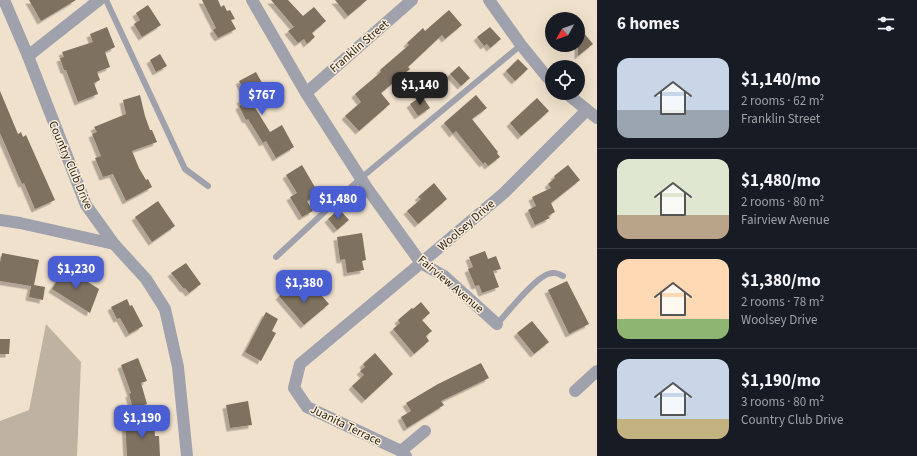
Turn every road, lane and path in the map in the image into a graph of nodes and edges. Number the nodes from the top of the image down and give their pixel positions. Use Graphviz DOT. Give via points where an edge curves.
graph roads {
  1 [pos="4,0"];
  2 [pos="99,0"];
  3 [pos="106,0"];
  4 [pos="412,0"];
  5 [pos="489,0"];
  6 [pos="254,1"];
  7 [pos="520,45"];
  8 [pos="28,56"];
  9 [pos="545,75"];
  10 [pos="306,93"];
  11 [pos="575,100"];
  12 [pos="587,110"];
  13 [pos="597,118"];
  14 [pos="361,178"];
  15 [pos="208,186"];
  16 [pos="0,220"];
  17 [pos="114,244"];
  18 [pos="276,257"];
  19 [pos="421,263"];
  20 [pos="563,276"];
  21 [pos="497,324"];
  22 [pos="300,364"];
  23 [pos="597,371"];
  24 [pos="575,391"];
  25 [pos="425,431"];
  26 [pos="404,454"];
  27 [pos="187,456"];
  1 -- 8 [label="street, Country Club Drive"];
  2 -- 8 [label="street"];
  3 -- 15 [label="lane" via="185,169"];
  4 -- 10 [label="street, Franklin Street"];
  5 -- 7 [label="street"];
  6 -- 10 [label="street, Fairview Avenue"];
  7 -- 9 [label="street"];
  7 -- 14 [label="lane"];
  8 -- 17 [label="street, Country Club Drive" via="86,205"];
  10 -- 14 [label="street, Fairview Avenue"];
  11 -- 12 [label="street"];
  12 -- 13 [label="street"];
  12 -- 19 [label="street, Woolsey Drive" via="504,192"];
  14 -- 18 [label="lane"];
  14 -- 19 [label="street, Fairview Avenue"];
  16 -- 17 [label="street"];
  17 -- 27 [label="street, Country Club Drive" via="146,279 165,309 178,367"];
  19 -- 21 [label="street, Fairview Avenue" via="444,276"];
  19 -- 22 [label="street, Woolsey Drive"];
  20 -- 21 [label="lane" via="556,272 547,274 536,282"];
  22 -- 26 [label="street, Juanita Terrace" via="294,388 307,407"];
  23 -- 24 [label="street"];
  25 -- 26 [label="street"];
}
